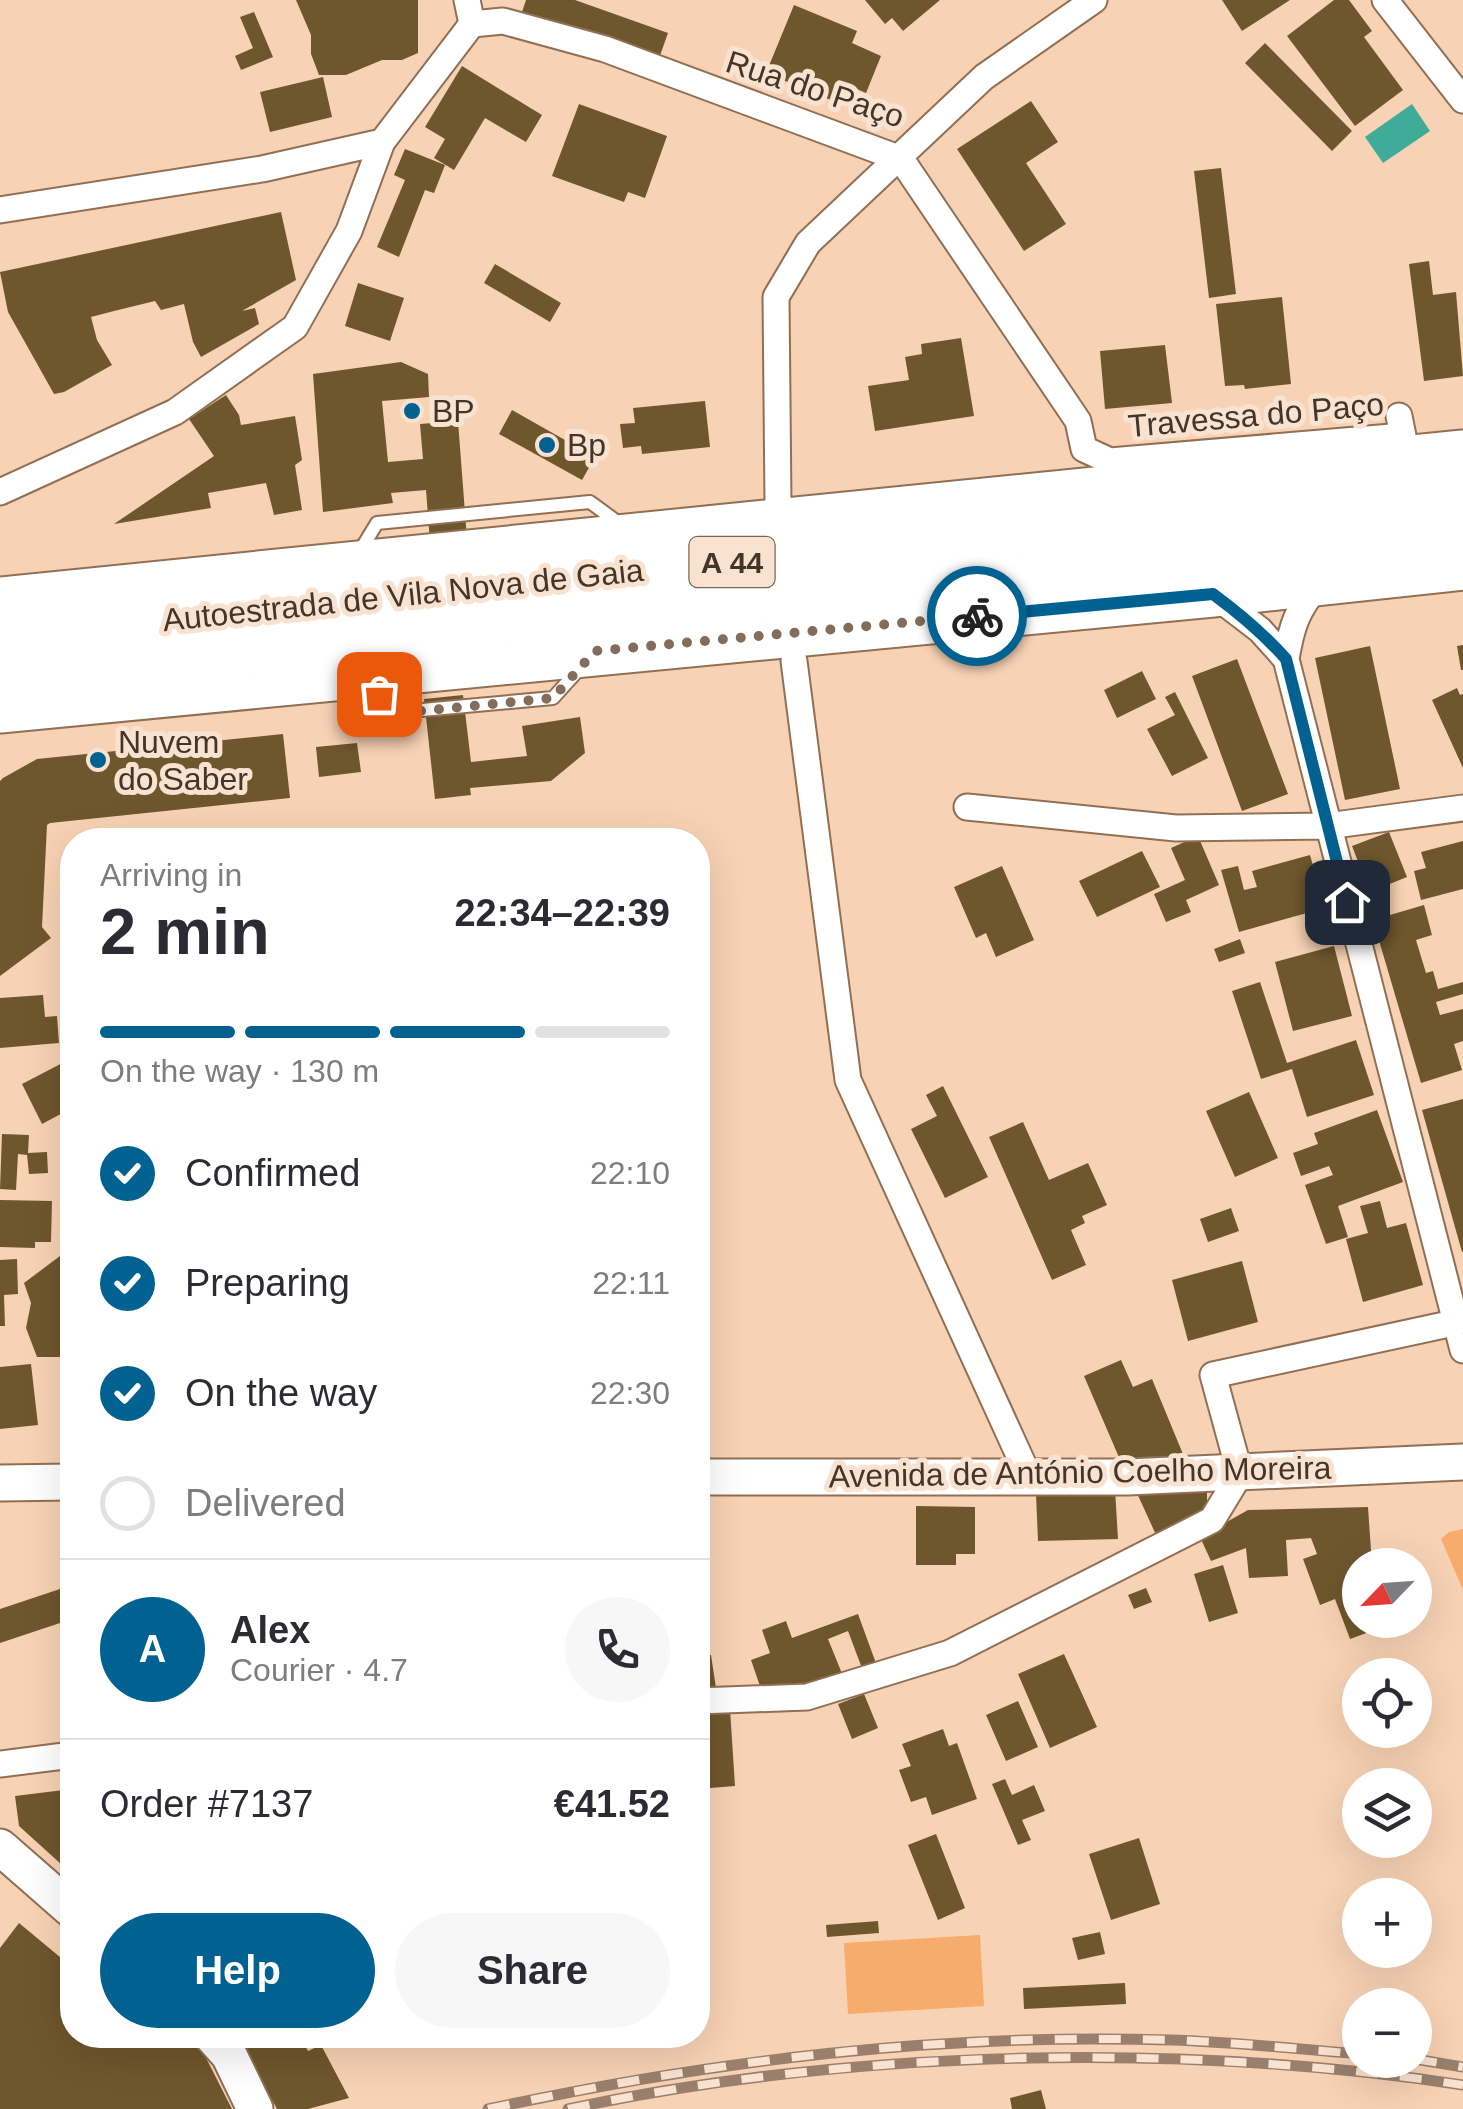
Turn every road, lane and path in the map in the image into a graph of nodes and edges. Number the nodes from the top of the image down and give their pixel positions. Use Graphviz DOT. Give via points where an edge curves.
graph roads {
  1 [pos="1094,0"];
  2 [pos="1385,0"];
  3 [pos="469,12"];
  4 [pos="1463,100"];
  5 [pos="382,142"];
  6 [pos="900,159"];
  7 [pos="0,210"];
  8 [pos="1399,416"];
  9 [pos="1463,453"];
  10 [pos="1463,489"];
  11 [pos="0,492"];
  12 [pos="778,505"];
  13 [pos="1463,530"];
  14 [pos="1463,567"];
  15 [pos="1320,582"];
  16 [pos="1213,594"];
  17 [pos="0,600"];
  18 [pos="0,634"];
  19 [pos="1286,659"];
  20 [pos="794,661"];
  21 [pos="0,674"];
  22 [pos="0,710"];
  23 [pos="967,808"];
  24 [pos="1463,808"];
  25 [pos="1328,826"];
  26 [pos="1459,1322"];
  27 [pos="1463,1350"];
  28 [pos="1463,1462"];
  29 [pos="1240,1474"];
  30 [pos="1028,1475"];
  31 [pos="710,1478"];
  32 [pos="0,1482"];
  33 [pos="60,1482"];
  34 [pos="710,1701"];
  35 [pos="60,1756"];
  36 [pos="0,1764"];
  37 [pos="0,1847"];
  38 [pos="60,1900"];
  39 [pos="222,2048"];
  40 [pos="255,2109"];
  1 -- 6 [label="street, Rua do Paço" via="984,77"];
  2 -- 4 [label="street"];
  3 -- 5 [label="street" via="420,96"];
  3 -- 6 [label="street, Rua do Paço" via="605,49"];
  5 -- 7 [label="street" via="262,169"];
  5 -- 11 [label="street" via="349,231 296,327 176,412"];
  6 -- 8 [label="street, Travessa do Paço" via="1078,421 1084,449 1110,461 1403,436"];
  6 -- 12 [label="street" via="808,243 776,296"];
  9 -- 17 [label="highway"];
  10 -- 18 [label="highway, Autoestrada de Vila Nova de Gaia / A 44"];
  13 -- 21 [label="highway, Autoestrada de Vila Nova de Gaia / A 44"];
  14 -- 15 [label="highway"];
  15 -- 16 [label="highway"];
  15 -- 19 [label="street" via="1299,608"];
  16 -- 19 [label="street"];
  16 -- 22 [label="highway"];
  19 -- 25 [label="street"];
  20 -- 30 [label="street" via="848,1080"];
  23 -- 25 [label="street" via="1176,828"];
  24 -- 25 [label="street"];
  25 -- 26 [label="street"];
  26 -- 27 [label="street"];
  26 -- 29 [label="street" via="1214,1375"];
  28 -- 29 [label="street, Avenida de António Coelho Moreira"];
  29 -- 30 [label="street, Avenida de António Coelho Moreira"];
  29 -- 34 [label="street" via="1212,1520 950,1653 807,1697"];
  30 -- 31 [label="street, Avenida de António Coelho Moreira"];
  32 -- 33 [label="street"];
  35 -- 36 [label="street"];
  37 -- 38 [label="street"];
  39 -- 40 [label="street"];
}
